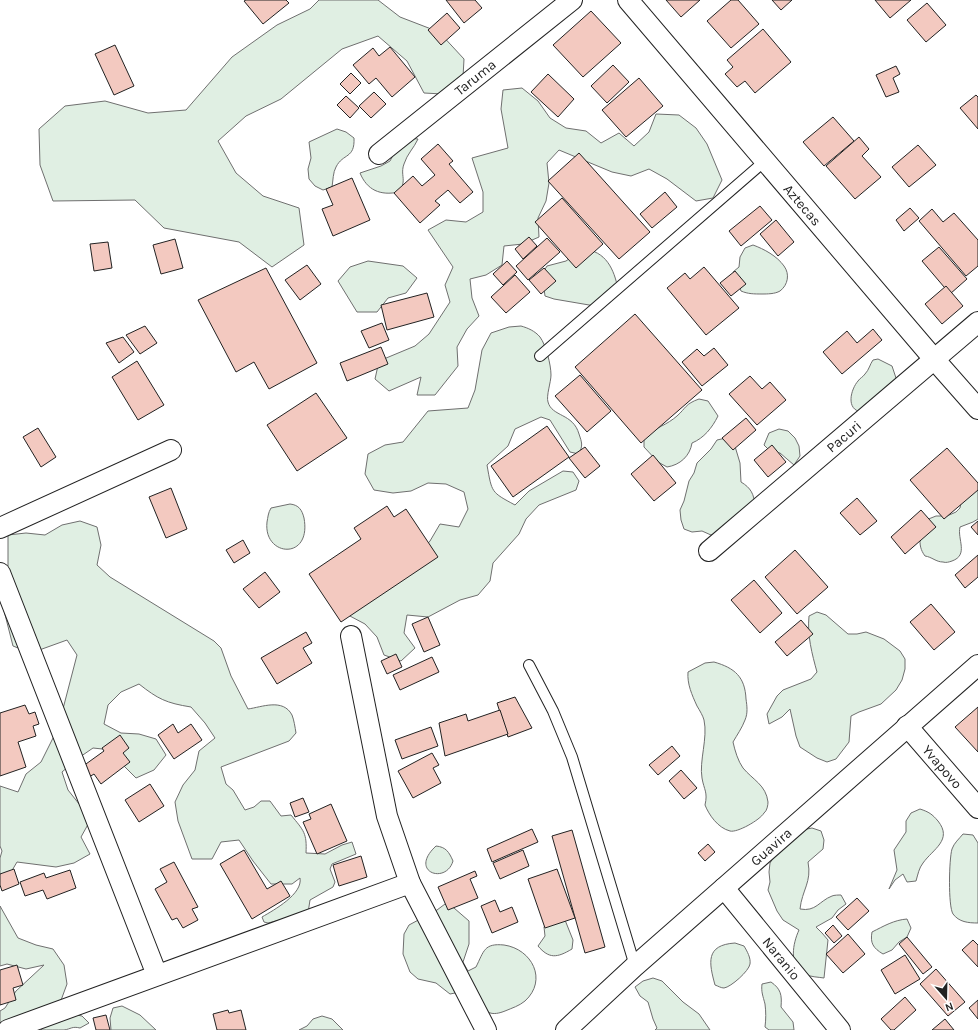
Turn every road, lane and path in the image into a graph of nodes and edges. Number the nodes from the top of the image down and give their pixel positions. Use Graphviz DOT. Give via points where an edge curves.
graph roads {
  1 [pos="572,0"];
  2 [pos="628,0"];
  3 [pos="379,154"];
  4 [pos="766,160"];
  5 [pos="978,322"];
  6 [pos="540,356"];
  7 [pos="934,359"];
  8 [pos="978,409"];
  9 [pos="171,450"];
  10 [pos="0,528"];
  11 [pos="709,551"];
  12 [pos="0,573"];
  13 [pos="350,636"];
  14 [pos="529,665"];
  15 [pos="978,665"];
  16 [pos="908,726"];
  17 [pos="978,808"];
  18 [pos="410,883"];
  19 [pos="724,888"];
  20 [pos="635,966"];
  21 [pos="157,975"];
  22 [pos="8,1030"];
  23 [pos="486,1030"];
  24 [pos="566,1030"];
  25 [pos="840,1030"];
  1 -- 3 [label="street, Taruma"];
  2 -- 4 [label="street, Aztecas"];
  4 -- 6 [label="lane"];
  4 -- 7 [label="street, Aztecas"];
  5 -- 7 [label="street, Pacuri"];
  7 -- 8 [label="street, Aztecas"];
  7 -- 11 [label="street, Pacuri"];
  9 -- 10 [label="street"];
  12 -- 21 [label="street"];
  13 -- 18 [label="street" via="387,816"];
  14 -- 20 [label="lane" via="553,711 572,757"];
  15 -- 16 [label="street, Guavira"];
  16 -- 17 [label="street, Yvapovo"];
  16 -- 19 [label="street, Guavira"];
  18 -- 21 [label="street"];
  18 -- 23 [label="street"];
  19 -- 20 [label="street, Guavira"];
  19 -- 25 [label="street, Naranio"];
  20 -- 24 [label="street, Guavira"];
  21 -- 22 [label="street"];
}
